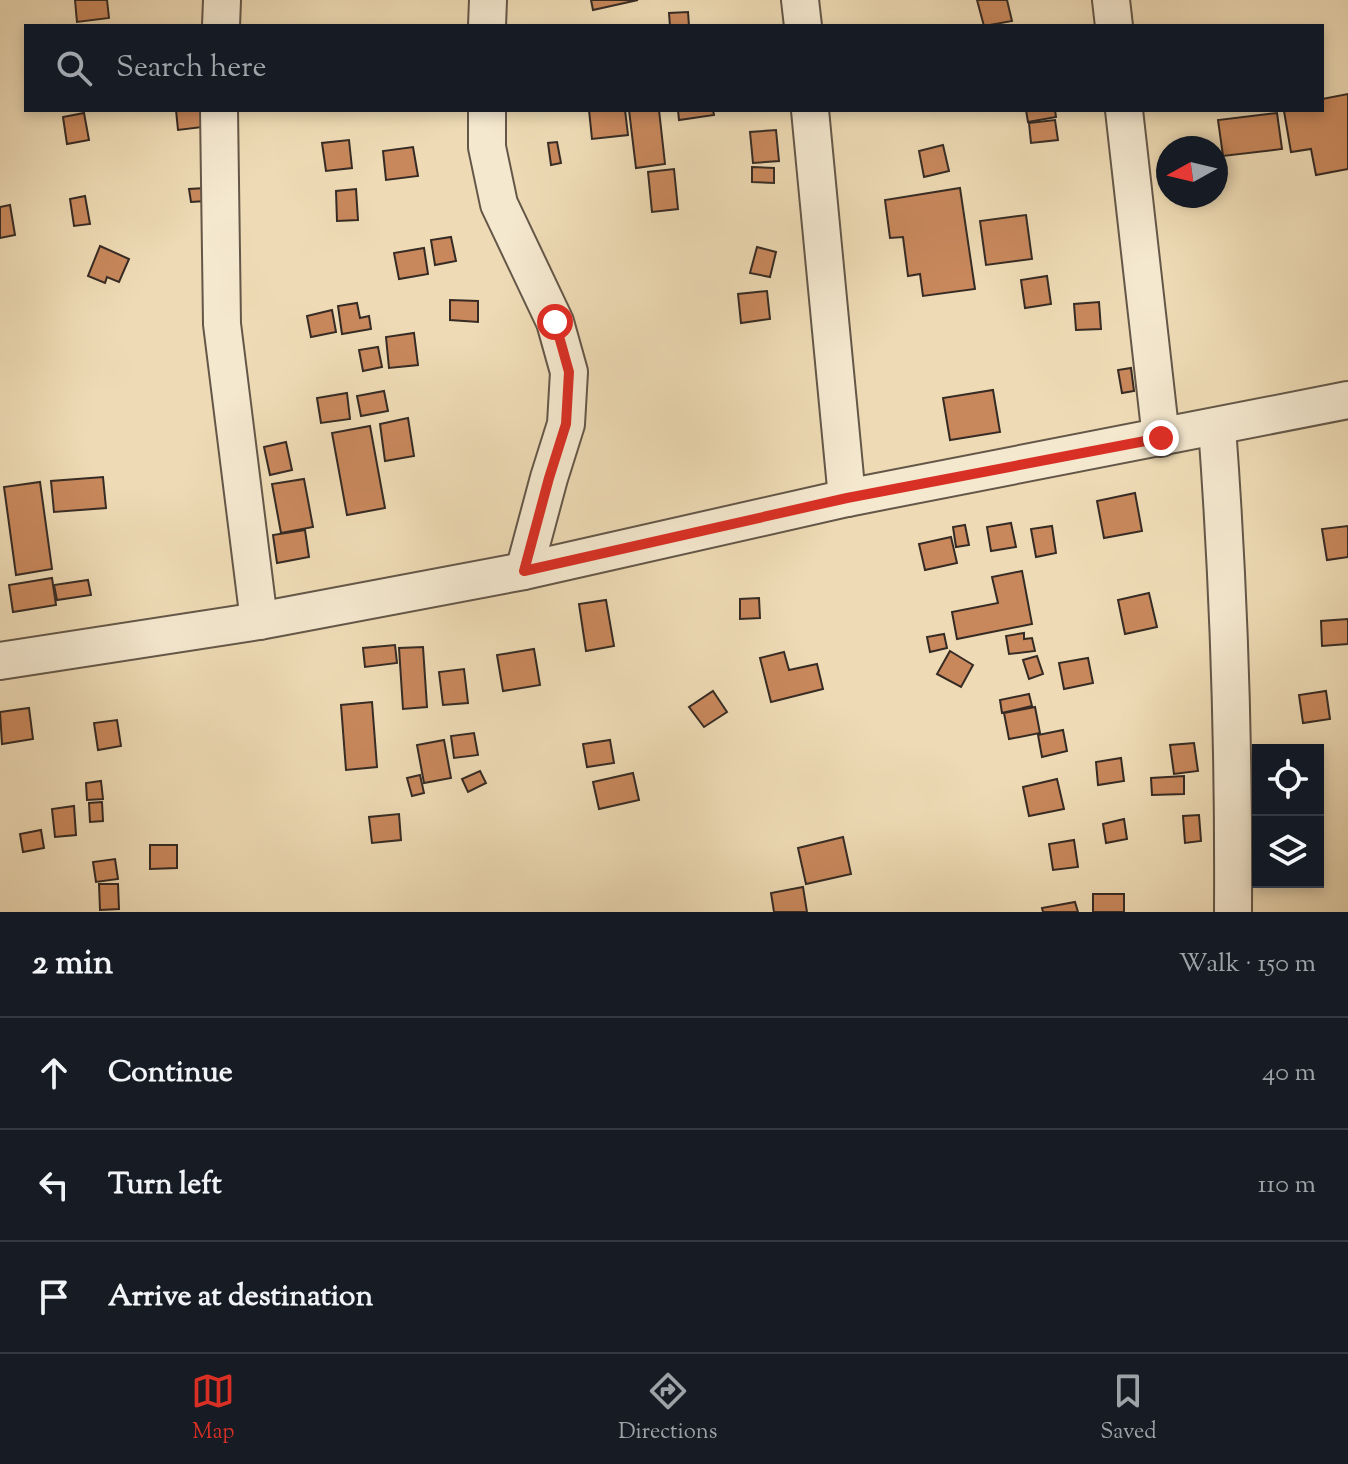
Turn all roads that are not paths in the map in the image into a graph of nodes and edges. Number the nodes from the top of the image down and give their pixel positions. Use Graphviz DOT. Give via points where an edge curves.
graph roads {
  1 [pos="222,0"];
  2 [pos="488,0"];
  3 [pos="800,0"];
  4 [pos="1111,0"];
  5 [pos="221,24"];
  6 [pos="487,24"];
  7 [pos="803,24"];
  8 [pos="1114,24"];
  9 [pos="219,112"];
  10 [pos="487,112"];
  11 [pos="810,112"];
  12 [pos="1124,112"];
  13 [pos="1348,400"];
  14 [pos="1217,427"];
  15 [pos="1161,438"];
  16 [pos="847,498"];
  17 [pos="524,571"];
  18 [pos="259,621"];
  19 [pos="1,650"];
  20 [pos="1233,912"];
  1 -- 5 [label="street"];
  2 -- 6 [label="street"];
  3 -- 7 [label="street"];
  4 -- 8 [label="street"];
  9 -- 18 [label="street" via="222,324"];
  10 -- 17 [label="street" via="487,147 499,204 555,322 569,372 566,424"];
  11 -- 16 [label="street"];
  12 -- 15 [label="street"];
  13 -- 14 [label="street"];
  14 -- 15 [label="street"];
  14 -- 20 [label="street" via="1234,750"];
  15 -- 16 [label="street"];
  16 -- 17 [label="street"];
  17 -- 18 [label="street"];
  18 -- 19 [label="street"];
}
